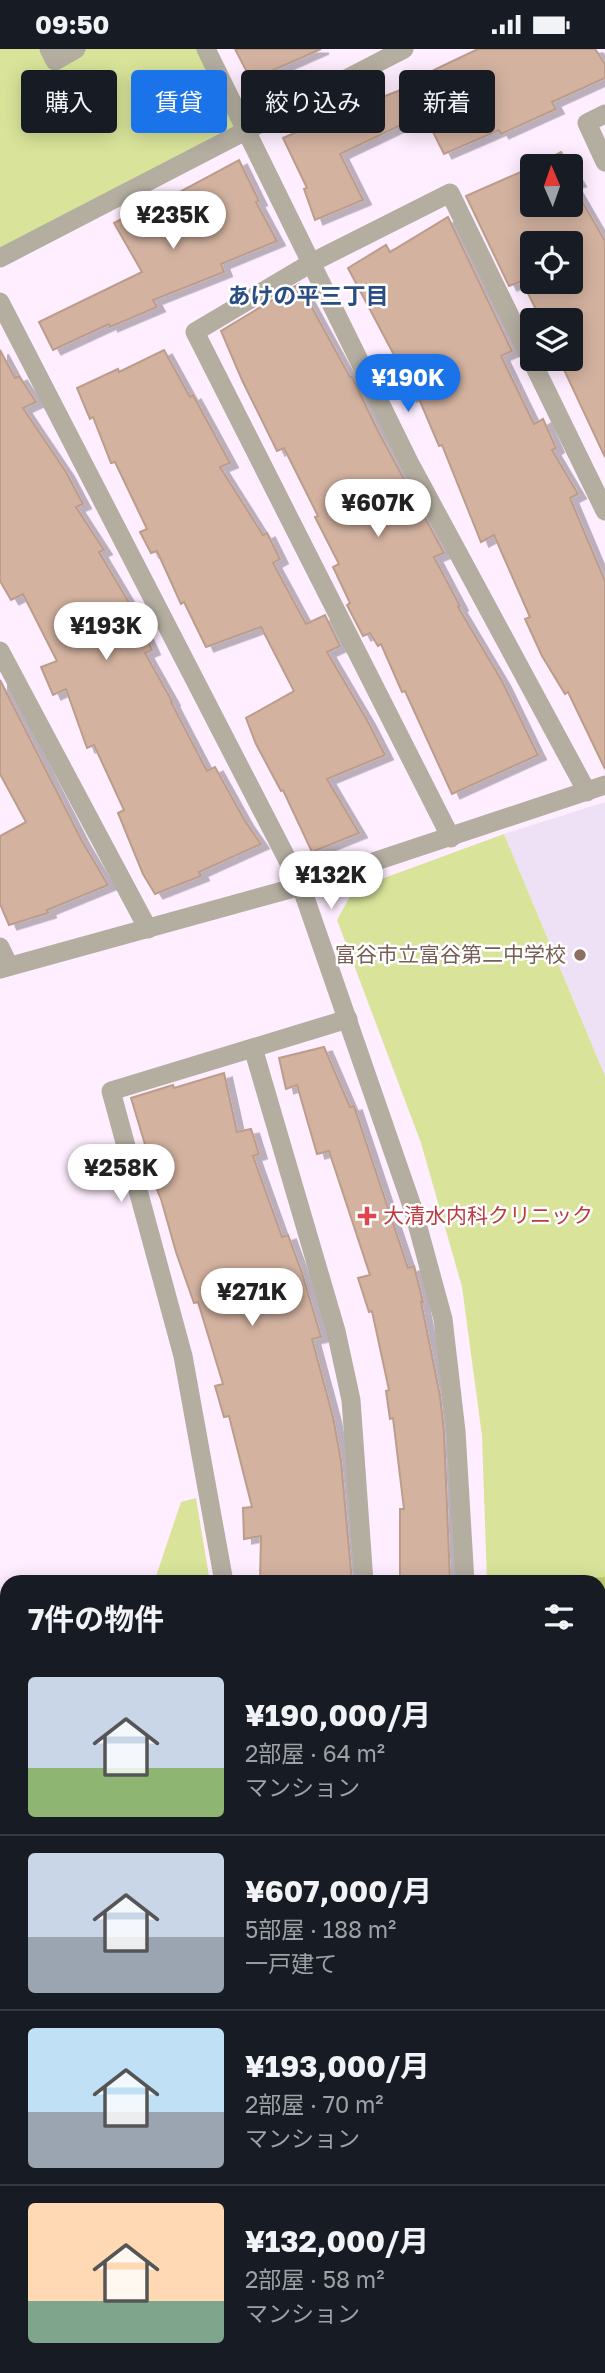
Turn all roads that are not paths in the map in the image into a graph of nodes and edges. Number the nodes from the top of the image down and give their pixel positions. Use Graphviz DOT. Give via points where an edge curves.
graph roads {
  1 [pos="49,49"];
  2 [pos="76,49"];
  3 [pos="206,49"];
  4 [pos="404,49"];
  5 [pos="363,70"];
  6 [pos="605,114"];
  7 [pos="241,117"];
  8 [pos="241,132"];
  9 [pos="249,133"];
  10 [pos="605,162"];
  11 [pos="0,258"];
  12 [pos="311,263"];
  13 [pos="0,302"];
  14 [pos="605,511"];
  15 [pos="0,651"];
  16 [pos="596,788"];
  17 [pos="451,838"];
  18 [pos="301,886"];
  19 [pos="148,929"];
  20 [pos="0,947"];
  21 [pos="5,968"];
  22 [pos="348,1019"];
  23 [pos="253,1048"];
  24 [pos="224,1575"];
  25 [pos="364,1575"];
  26 [pos="465,1575"];
  1 -- 2 [label="street" via="55,61"];
  3 -- 7 [label="street"];
  4 -- 5 [label="street"];
  6 -- 10 [label="street" via="587,123"];
  8 -- 11 [label="street"];
  9 -- 12 [label="street"];
  12 -- 14 [label="street" via="450,193"];
  12 -- 16 [label="street" via="409,462"];
  12 -- 17 [label="street" via="195,332"];
  13 -- 18 [label="street"];
  15 -- 19 [label="street"];
  16 -- 17 [label="street"];
  17 -- 18 [label="street"];
  18 -- 19 [label="street"];
  18 -- 22 [label="street"];
  19 -- 21 [label="street"];
  20 -- 21 [label="street"];
  22 -- 23 [label="street"];
  22 -- 26 [label="street" via="412,1209 443,1319 456,1431"];
  23 -- 24 [label="street" via="111,1091 183,1356"];
  23 -- 25 [label="street" via="336,1331 351,1400"];
}
